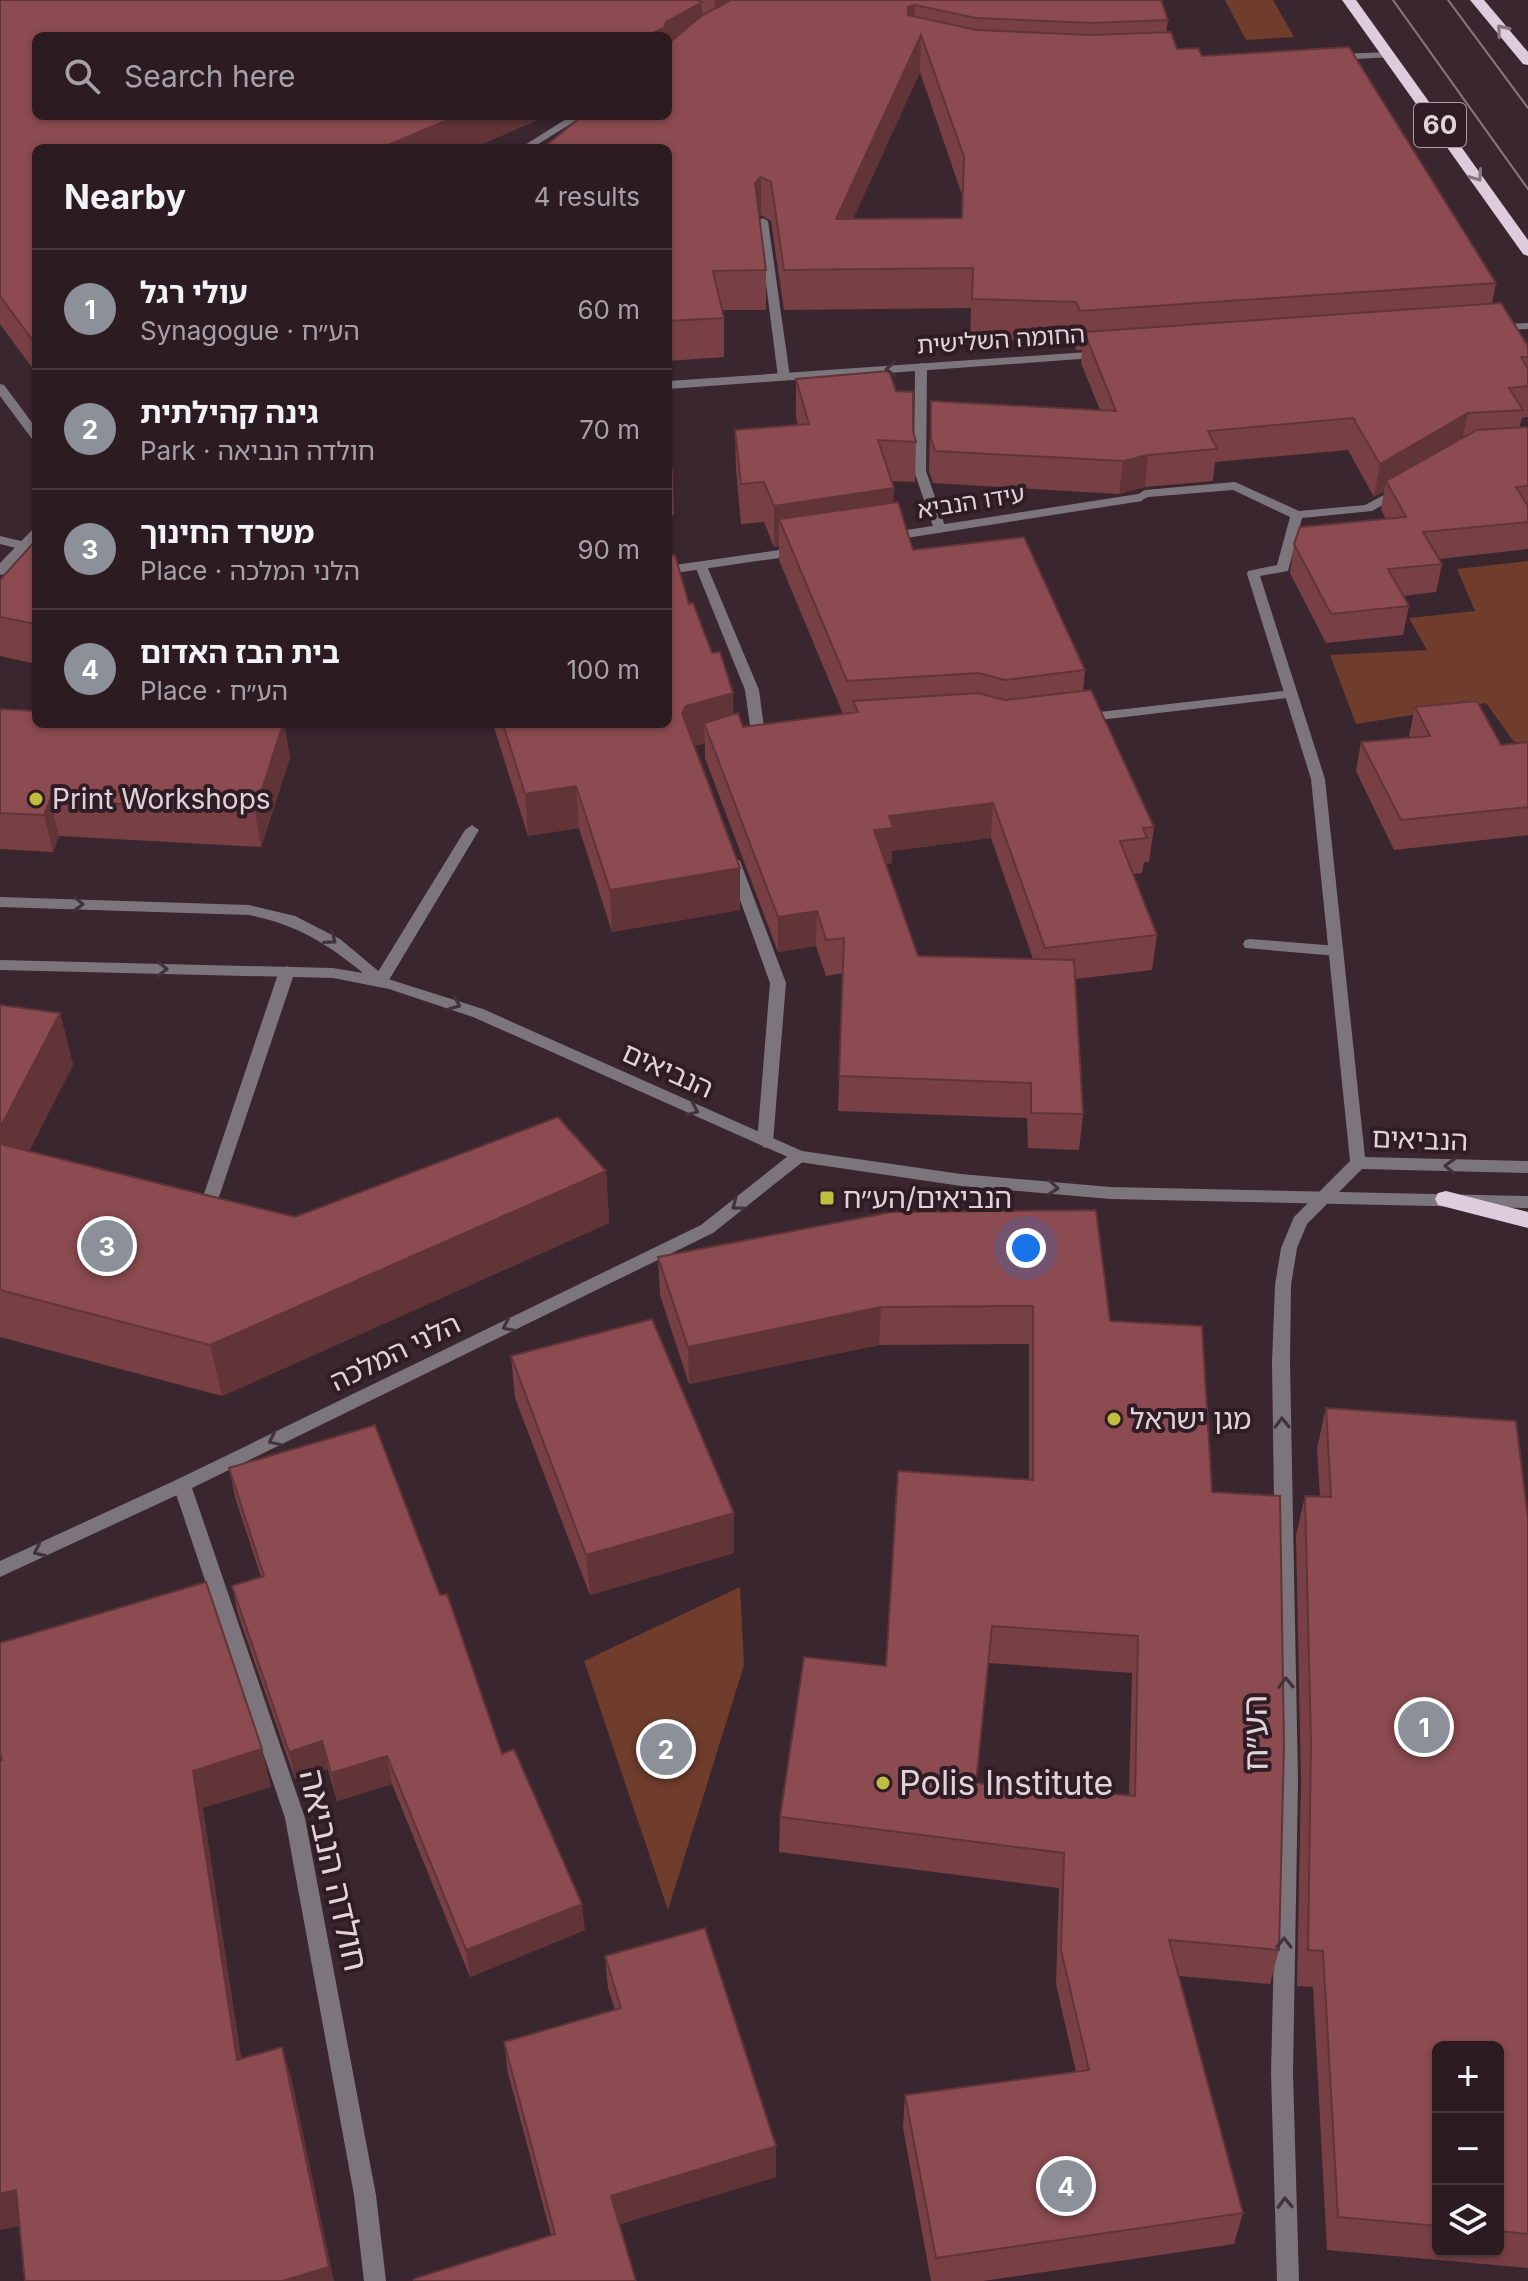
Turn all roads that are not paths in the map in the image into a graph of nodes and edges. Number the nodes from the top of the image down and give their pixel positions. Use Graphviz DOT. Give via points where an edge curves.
graph roads {
  1 [pos="1349,0"];
  2 [pos="1477,0"];
  3 [pos="1389,55"];
  4 [pos="1328,58"];
  5 [pos="1528,61"];
  6 [pos="571,120"];
  7 [pos="532,144"];
  8 [pos="763,221"];
  9 [pos="1528,251"];
  10 [pos="1528,326"];
  11 [pos="1483,329"];
  12 [pos="1111,354"];
  13 [pos="921,367"];
  14 [pos="784,377"];
  15 [pos="672,385"];
  16 [pos="0,388"];
  17 [pos="5,400"];
  18 [pos="32,427"];
  19 [pos="1415,483"];
  20 [pos="1297,515"];
  21 [pos="940,529"];
  22 [pos="0,540"];
  23 [pos="866,541"];
  24 [pos="30,547"];
  25 [pos="821,548"];
  26 [pos="701,566"];
  27 [pos="672,570"];
  28 [pos="0,571"];
  29 [pos="1291,694"];
  30 [pos="1063,721"];
  31 [pos="732,742"];
  32 [pos="472,830"];
  33 [pos="725,840"];
  34 [pos="0,902"];
  35 [pos="1250,944"];
  36 [pos="1337,951"];
  37 [pos="0,965"];
  38 [pos="287,971"];
  39 [pos="381,980"];
  40 [pos="765,1142"];
  41 [pos="799,1156"];
  42 [pos="1358,1163"];
  43 [pos="1528,1167"];
  44 [pos="212,1194"];
  45 [pos="1323,1196"];
  46 [pos="1446,1199"];
  47 [pos="1528,1202"];
  48 [pos="1528,1220"];
  49 [pos="182,1485"];
  50 [pos="0,1569"];
  51 [pos="375,2281"];
  52 [pos="1288,2281"];
  1 -- 3 [label="highway, 60"];
  5 -- 2 [label="highway, one-way"];
  3 -- 4 [label="street"];
  3 -- 9 [label="highway, 60, one-way"];
  6 -- 7 [label="street"];
  8 -- 14 [label="street"];
  10 -- 11 [label="street"];
  12 -- 13 [label="street, החומה השלישית"];
  13 -- 14 [label="street, החומה השלישית, one-way"];
  13 -- 21 [label="street" via="920,471"];
  14 -- 15 [label="street, החומה השלישית"];
  16 -- 17 [label="street"];
  17 -- 18 [label="street"];
  19 -- 20 [label="street" via="1368,508"];
  20 -- 21 [label="street, עידו הנביא" via="1235,486 1145,494"];
  20 -- 29 [label="street" via="1283,568 1253,574"];
  21 -- 23 [label="street, עידו הנביא"];
  22 -- 24 [label="street"];
  24 -- 28 [label="street"];
  25 -- 26 [label="street"];
  26 -- 27 [label="street"];
  26 -- 31 [label="street" via="766,734"];
  29 -- 30 [label="street"];
  29 -- 36 [label="street" via="1318,779"];
  32 -- 39 [label="street"];
  33 -- 40 [label="street" via="778,983"];
  34 -- 39 [label="street, one-way" via="283,915 337,942"];
  35 -- 36 [label="street"];
  36 -- 42 [label="street"];
  37 -- 38 [label="street, הנביאים, one-way"];
  38 -- 39 [label="street, הנביאים"];
  38 -- 44 [label="street"];
  39 -- 40 [label="street, הנביאים, one-way" via="478,1013"];
  40 -- 41 [label="street, הנביאים"];
  41 -- 45 [label="street, הנביאים, one-way" via="961,1180 1110,1193"];
  41 -- 49 [label="street, הלני המלכה, one-way" via="707,1229"];
  43 -- 42 [label="street, הנביאים, one-way"];
  42 -- 45 [label="street, הנביאים"];
  45 -- 46 [label="street, הנביאים"];
  52 -- 45 [label="street, הע״ח, one-way" via="1282,2073 1288,1781 1283,1285 1300,1221"];
  46 -- 47 [label="street, הנביאים"];
  46 -- 48 [label="highway"];
  49 -- 50 [label="street, הלני המלכה, one-way"];
  49 -- 51 [label="street, חולדה הנביאה" via="295,1818 365,2195"];
}
